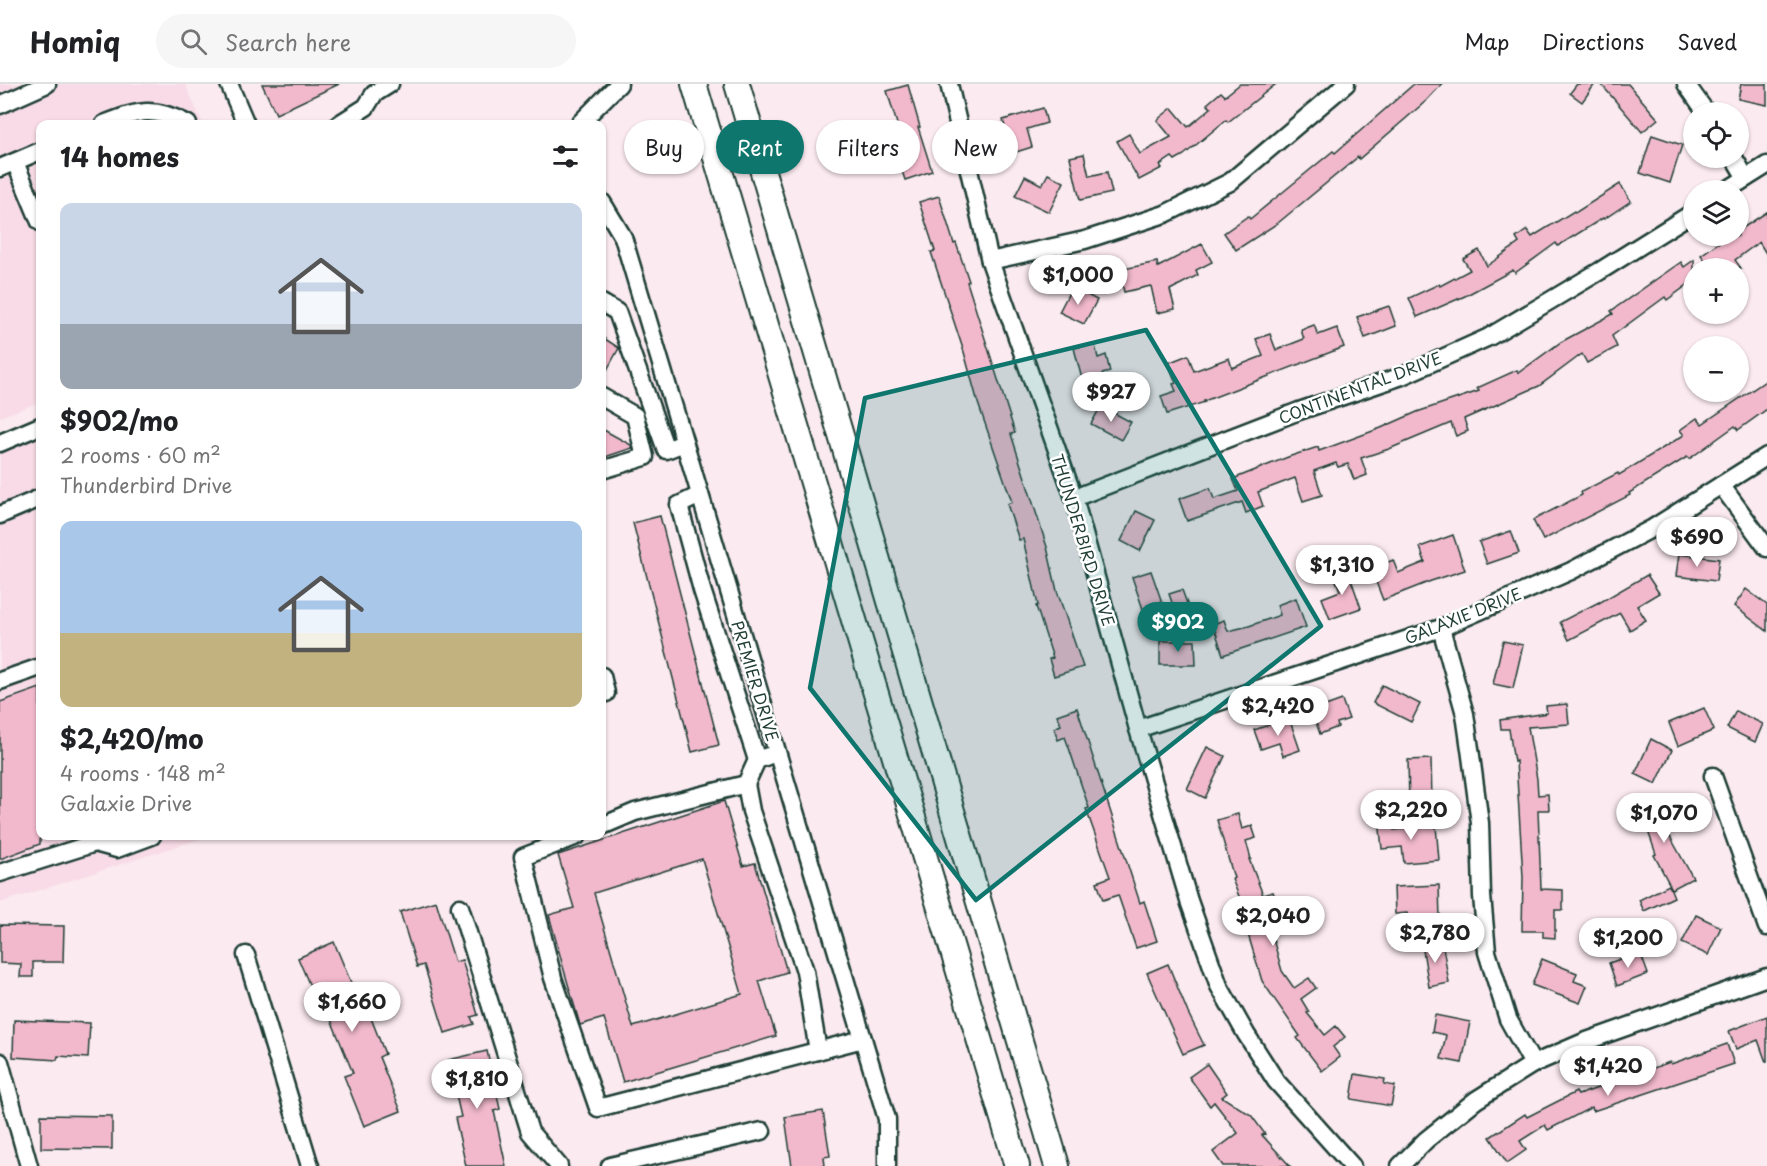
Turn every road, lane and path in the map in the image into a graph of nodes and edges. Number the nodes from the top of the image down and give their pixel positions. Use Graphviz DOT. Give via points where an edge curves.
graph roads {
  1 [pos="47,84"];
  2 [pos="229,84"];
  3 [pos="390,84"];
  4 [pos="619,84"];
  5 [pos="737,84"];
  6 [pos="949,84"];
  7 [pos="1346,84"];
  8 [pos="1686,84"];
  9 [pos="695,90"];
  10 [pos="1699,102"];
  11 [pos="0,105"];
  12 [pos="147,118"];
  13 [pos="114,120"];
  14 [pos="181,120"];
  15 [pos="244,120"];
  16 [pos="348,120"];
  17 [pos="583,120"];
  18 [pos="36,153"];
  19 [pos="8,165"];
  20 [pos="1767,165"];
  21 [pos="1740,168"];
  22 [pos="1746,178"];
  23 [pos="1743,180"];
  24 [pos="606,209"];
  25 [pos="36,215"];
  26 [pos="1683,219"];
  27 [pos="990,261"];
  28 [pos="606,305"];
  29 [pos="606,399"];
  30 [pos="36,428"];
  31 [pos="0,443"];
  32 [pos="684,443"];
  33 [pos="666,450"];
  34 [pos="1767,456"];
  35 [pos="645,457"];
  36 [pos="606,469"];
  37 [pos="1721,485"];
  38 [pos="700,495"];
  39 [pos="1074,498"];
  40 [pos="36,500"];
  41 [pos="0,515"];
  42 [pos="1767,548"];
  43 [pos="1441,628"];
  44 [pos="36,668"];
  45 [pos="0,681"];
  46 [pos="1138,729"];
  47 [pos="777,753"];
  48 [pos="757,760"];
  49 [pos="1713,776"];
  50 [pos="746,783"];
  51 [pos="606,824"];
  52 [pos="141,840"];
  53 [pos="567,840"];
  54 [pos="0,873"];
  55 [pos="460,907"];
  56 [pos="1767,927"];
  57 [pos="246,955"];
  58 [pos="1767,977"];
  59 [pos="863,1039"];
  60 [pos="818,1051"];
  61 [pos="0,1062"];
  62 [pos="1533,1064"];
  63 [pos="762,1131"];
  64 [pos="29,1166"];
  65 [pos="310,1166"];
  66 [pos="559,1166"];
  67 [pos="610,1166"];
  68 [pos="887,1166"];
  69 [pos="1017,1166"];
  70 [pos="1057,1166"];
  71 [pos="1352,1166"];
  72 [pos="1400,1166"];
  1 -- 11 [label="street"];
  2 -- 15 [label="street"];
  3 -- 16 [label="street"];
  4 -- 17 [label="street"];
  5 -- 70 [label="highway"];
  6 -- 27 [label="street, THUNDERBIRD DRIVE"];
  7 -- 27 [label="street" via="1230,182 1165,214 1085,240"];
  8 -- 10 [label="street"];
  9 -- 69 [label="highway"];
  12 -- 13 [label="street" via="130,114"];
  12 -- 14 [label="street" via="169,114"];
  18 -- 19 [label="street"];
  19 -- 25 [label="street"];
  20 -- 22 [label="street"];
  21 -- 22 [label="street"];
  22 -- 23 [label="street"];
  24 -- 32 [label="street, PREMIER DRIVE" via="623,237"];
  26 -- 39 [label="street, CONTINENTAL DRIVE" via="1490,337 1402,376 1299,411"];
  27 -- 39 [label="street, THUNDERBIRD DRIVE"];
  28 -- 33 [label="street" via="617,312"];
  29 -- 35 [label="street" via="635,416"];
  30 -- 31 [label="street"];
  32 -- 33 [label="street"];
  32 -- 38 [label="street, PREMIER DRIVE"];
  33 -- 35 [label="street"];
  34 -- 37 [label="street, GALAXIE DRIVE"];
  35 -- 36 [label="street"];
  37 -- 42 [label="street"];
  37 -- 43 [label="street, GALAXIE DRIVE" via="1653,528 1571,571"];
  38 -- 47 [label="street, PREMIER DRIVE"];
  38 -- 48 [label="street" via="679,505"];
  39 -- 46 [label="street, THUNDERBIRD DRIVE"];
  40 -- 41 [label="street"];
  43 -- 46 [label="street, GALAXIE DRIVE"];
  43 -- 62 [label="street" via="1466,714 1480,823 1487,952 1508,1019"];
  44 -- 45 [label="street"];
  46 -- 71 [label="street, THUNDERBIRD DRIVE" via="1189,901 1219,986 1276,1081"];
  47 -- 48 [label="street"];
  47 -- 59 [label="street, PREMIER DRIVE"];
  48 -- 50 [label="street"];
  49 -- 56 [label="street"];
  50 -- 51 [label="street" via="635,812"];
  50 -- 60 [label="street" via="751,811 805,971"];
  52 -- 54 [label="street" via="117,849 95,843"];
  53 -- 60 [label="street" via="523,857 553,978 598,1108"];
  55 -- 66 [label="street" via="530,1132"];
  57 -- 65 [label="street"];
  58 -- 62 [label="street"];
  59 -- 60 [label="street"];
  59 -- 68 [label="street, PREMIER DRIVE" via="887,1119"];
  61 -- 64 [label="street"];
  62 -- 72 [label="street" via="1476,1100"];
  63 -- 67 [label="street"];
}
